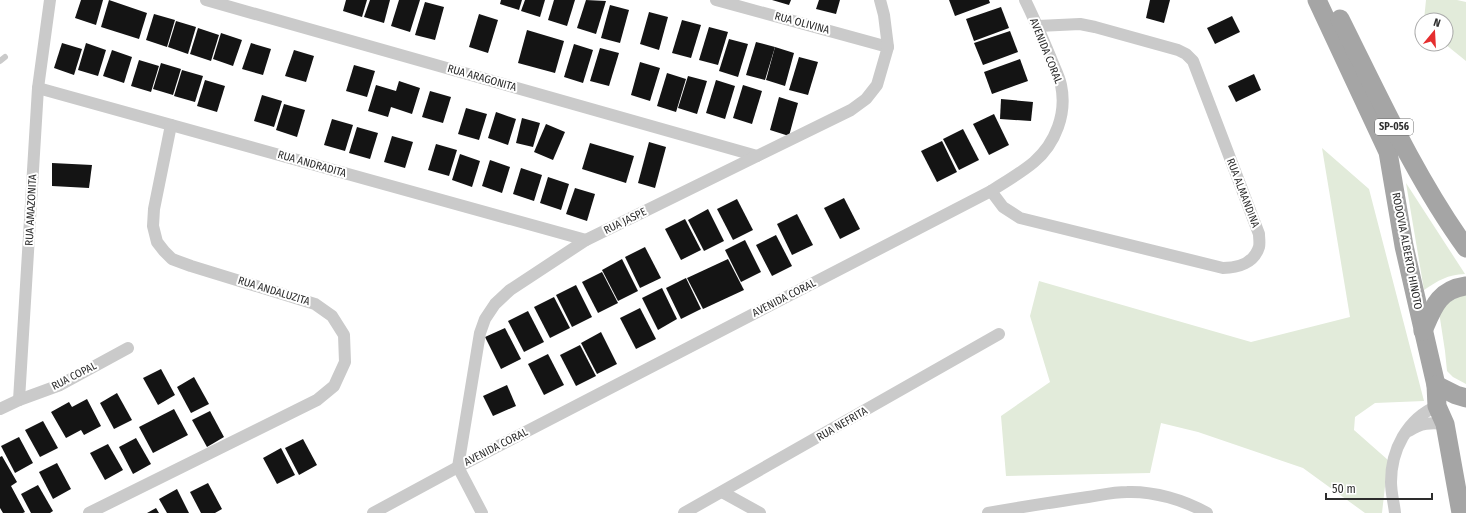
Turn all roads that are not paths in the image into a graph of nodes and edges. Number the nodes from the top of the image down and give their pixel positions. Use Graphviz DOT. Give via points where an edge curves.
graph roads {
  1 [pos="50,0"];
  2 [pos="206,0"];
  3 [pos="716,0"];
  4 [pos="880,0"];
  5 [pos="1025,0"];
  6 [pos="1317,0"];
  7 [pos="1330,0"];
  8 [pos="1038,26"];
  9 [pos="888,47"];
  10 [pos="38,88"];
  11 [pos="172,125"];
  12 [pos="757,156"];
  13 [pos="991,191"];
  14 [pos="1448,223"];
  15 [pos="586,240"];
  16 [pos="1466,240"];
  17 [pos="1466,248"];
  18 [pos="1466,286"];
  19 [pos="1423,331"];
  20 [pos="999,334"];
  21 [pos="128,348"];
  22 [pos="1436,385"];
  23 [pos="1466,398"];
  24 [pos="19,400"];
  25 [pos="1437,406"];
  26 [pos="0,409"];
  27 [pos="1445,424"];
  28 [pos="1406,433"];
  29 [pos="458,467"];
  30 [pos="722,492"];
  31 [pos="89,513"];
  32 [pos="373,513"];
  33 [pos="482,513"];
  34 [pos="684,513"];
  35 [pos="760,513"];
  36 [pos="988,513"];
  37 [pos="1207,513"];
  38 [pos="1395,513"];
  39 [pos="1463,513"];
  1 -- 10 [label="street, RUA AMAZONITA"];
  2 -- 12 [label="street, RUA ARAGONITA"];
  3 -- 9 [label="street, RUA OLIVINA"];
  4 -- 9 [label="street, RUA JASPE"];
  5 -- 8 [label="street, AVENIDA CORAL"];
  6 -- 19 [label="main road, RODOVIA ALBERTO HINOTO / SP-056" via="1388,152 1404,246"];
  7 -- 14 [label="main road, SP-056" via="1402,141"];
  8 -- 13 [label="street, AVENIDA CORAL" via="1061,84 1063,102 1060,124 1051,142 1035,161"];
  8 -- 13 [label="street, RUA ALMANDINA" via="1080,24 1186,54 1193,61 1259,234 1259,246 1246,264 1235,268 1223,268 1020,218 1003,207"];
  9 -- 12 [label="street, RUA JASPE" via="877,85 866,99 851,110"];
  10 -- 11 [label="street, RUA ANDRADITA"];
  10 -- 24 [label="street, RUA AMAZONITA"];
  11 -- 15 [label="street, RUA ANDRADITA"];
  11 -- 31 [label="street, RUA ANDALUZITA" via="154,209 153,226 157,242 172,259 315,304 332,316 344,335 345,362 334,386 317,400"];
  12 -- 15 [label="street, RUA JASPE"];
  13 -- 29 [label="street, AVENIDA CORAL"];
  14 -- 16 [label="main road"];
  14 -- 17 [label="main road, SP-056"];
  15 -- 29 [label="street, RUA JASPE" via="510,290 495,304 485,319 480,333"];
  18 -- 19 [label="main road" via="1451,290 1438,300"];
  19 -- 22 [label="main road, RODOVIA ALBERTO HINOTO / SP-056"];
  20 -- 30 [label="street, RUA NEFRITA"];
  21 -- 24 [label="street, RUA COPAL" via="60,385"];
  22 -- 23 [label="main road"];
  22 -- 25 [label="main road, RODOVIA ALBERTO HINOTO / SP-056"];
  24 -- 26 [label="street"];
  25 -- 27 [label="main road, RODOVIA ALBERTO HINOTO / SP-056"];
  25 -- 28 [label="street" via="1416,419"];
  27 -- 28 [label="street" via="1420,424"];
  27 -- 39 [label="main road, RODOVIA ALBERTO HINOTO / SP-056"];
  28 -- 38 [label="street" via="1396,451 1392,472"];
  29 -- 32 [label="street, AVENIDA CORAL"];
  29 -- 33 [label="street"];
  30 -- 34 [label="street, RUA NEFRITA"];
  30 -- 35 [label="street"];
  36 -- 37 [label="street" via="1127,492 1166,497"];
}
